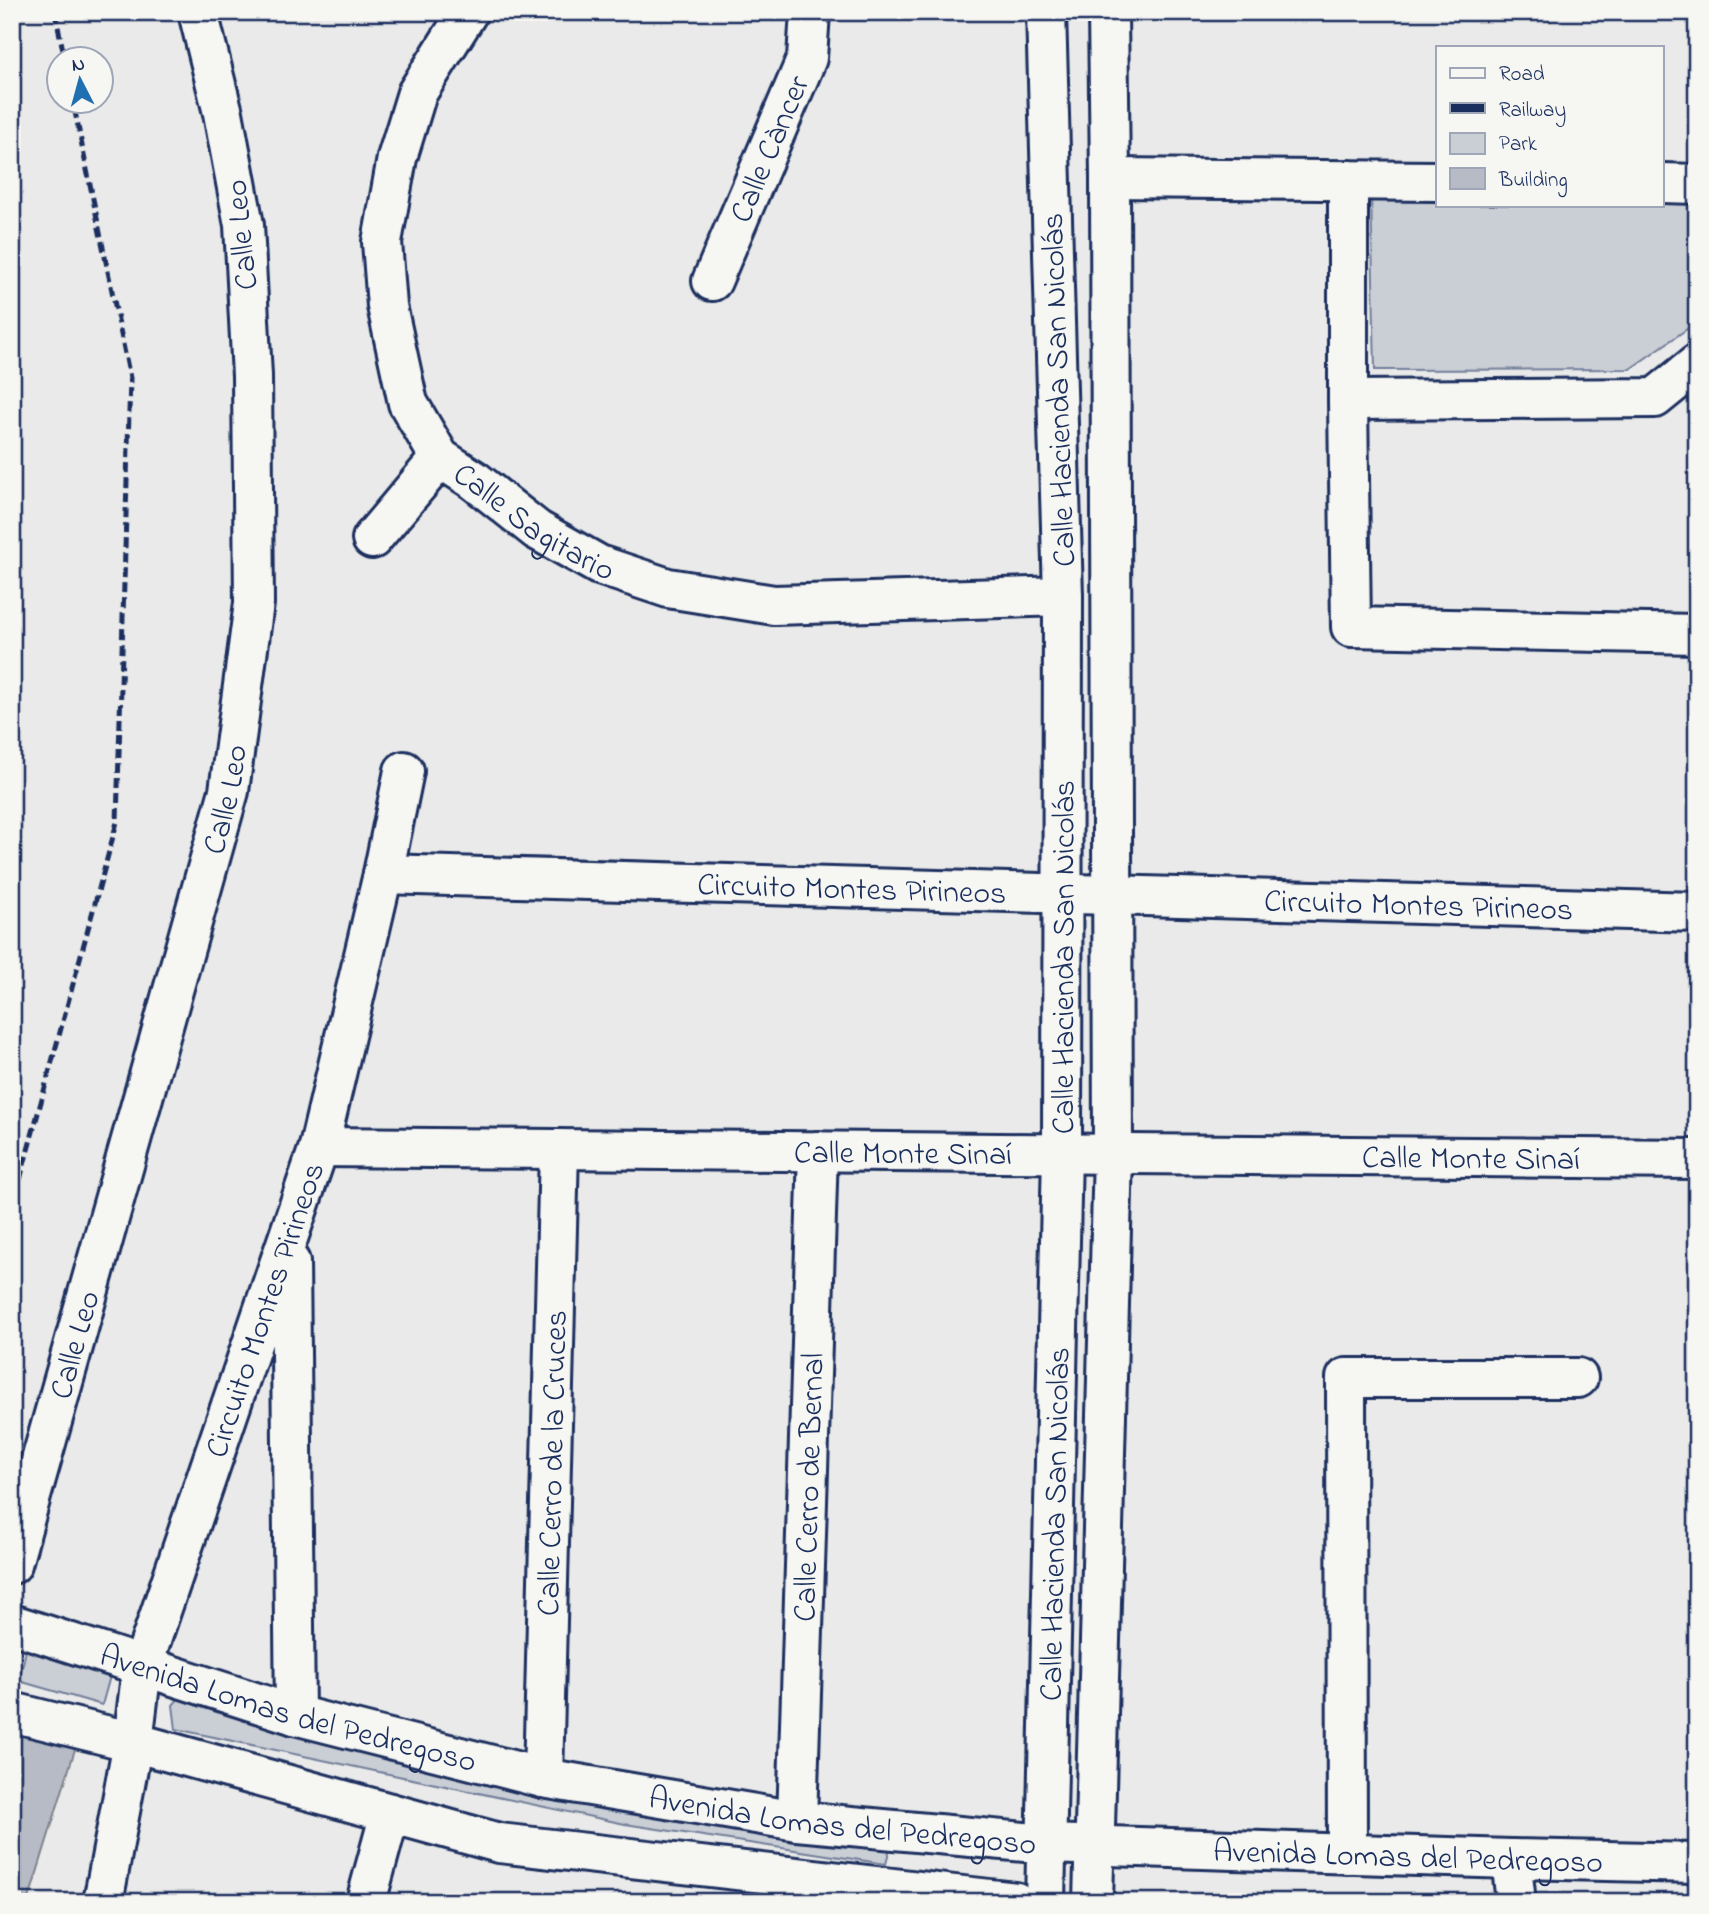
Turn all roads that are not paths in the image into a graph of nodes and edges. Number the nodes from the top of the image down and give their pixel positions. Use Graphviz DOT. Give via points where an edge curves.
graph roads {
  1 [pos="198,12"];
  2 [pos="468,12"];
  3 [pos="810,12"];
  4 [pos="1046,12"];
  5 [pos="1108,12"];
  6 [pos="1110,178"];
  7 [pos="1348,180"];
  8 [pos="1436,181"];
  9 [pos="1664,183"];
  10 [pos="1697,184"];
  11 [pos="712,281"];
  12 [pos="1697,363"];
  13 [pos="1348,400"];
  14 [pos="440,458"];
  15 [pos="372,539"];
  16 [pos="1063,596"];
  17 [pos="1697,634"];
  18 [pos="404,771"];
  19 [pos="383,874"];
  20 [pos="1063,894"];
  21 [pos="1113,895"];
  22 [pos="1697,912"];
  23 [pos="318,1147"];
  24 [pos="559,1149"];
  25 [pos="818,1151"];
  26 [pos="1062,1153"];
  27 [pos="1113,1154"];
  28 [pos="1697,1160"];
  29 [pos="289,1232"];
  30 [pos="1578,1378"];
  31 [pos="1105,1487"];
  32 [pos="1054,1488"];
  33 [pos="12,1564"];
  34 [pos="12,1624"];
  35 [pos="142,1667"];
  36 [pos="12,1712"];
  37 [pos="295,1715"];
  38 [pos="133,1742"];
  39 [pos="543,1778"];
  40 [pos="390,1813"];
  41 [pos="797,1821"];
  42 [pos="1046,1844"];
  43 [pos="1095,1845"];
  44 [pos="1347,1854"];
  45 [pos="1511,1859"];
  46 [pos="1697,1863"];
  47 [pos="103,1902"];
  48 [pos="366,1902"];
  49 [pos="1016,1902"];
  50 [pos="1045,1902"];
  51 [pos="1093,1902"];
  52 [pos="1516,1902"];
  1 -- 33 [label="street, Calle Leo" via="244,225 252,376 254,603 229,791"];
  2 -- 14 [label="street, Calle Sagitario" via="417,93 397,158 382,242 387,306 408,403"];
  3 -- 11 [label="street, Calle Càncer" via="807,58"];
  4 -- 16 [label="street, Calle Hacienda San Nicolás"];
  5 -- 6 [label="street, Calle Hacienda San Nicolás"];
  6 -- 7 [label="street"];
  6 -- 21 [label="street, Calle Hacienda San Nicolás"];
  7 -- 8 [label="street"];
  7 -- 13 [label="street"];
  9 -- 10 [label="street"];
  12 -- 13 [label="street" via="1655,398"];
  13 -- 17 [label="street" via="1351,627"];
  14 -- 15 [label="street"];
  14 -- 16 [label="street, Calle Sagitario" via="537,530 599,565 668,588 774,605"];
  16 -- 20 [label="street, Calle Hacienda San Nicolás"];
  18 -- 19 [label="street, Circuito Montes Pirineos"];
  19 -- 20 [label="street, Circuito Montes Pirineos"];
  19 -- 23 [label="street, Circuito Montes Pirineos"];
  20 -- 21 [label="street, Circuito Montes Pirineos"];
  20 -- 26 [label="street, Calle Hacienda San Nicolás"];
  21 -- 22 [label="street, Circuito Montes Pirineos"];
  21 -- 27 [label="street, Calle Hacienda San Nicolás"];
  23 -- 24 [label="street, Calle Monte Sinaí"];
  23 -- 29 [label="street, Circuito Montes Pirineos"];
  24 -- 25 [label="street, Calle Monte Sinaí"];
  24 -- 39 [label="street, Calle Cerro de la Cruces"];
  25 -- 26 [label="street, Calle Monte Sinaí"];
  25 -- 41 [label="street, Calle Cerro de Bernal"];
  26 -- 27 [label="street, Calle Monte Sinaí"];
  26 -- 32 [label="street, Calle Hacienda San Nicolás"];
  27 -- 28 [label="street, Calle Monte Sinaí"];
  27 -- 31 [label="street, Calle Hacienda San Nicolás"];
  29 -- 35 [label="street, Circuito Montes Pirineos"];
  29 -- 37 [label="street"];
  30 -- 44 [label="street" via="1346,1378"];
  31 -- 32 [label="street"];
  31 -- 43 [label="street, Calle Hacienda San Nicolás"];
  32 -- 42 [label="street, Calle Hacienda San Nicolás"];
  34 -- 35 [label="street, Avenida Lomas del Pedregoso"];
  35 -- 37 [label="street, Avenida Lomas del Pedregoso"];
  35 -- 38 [label="street, Circuito Montes Pirineos"];
  36 -- 38 [label="street, Avenida Lomas del Pedregoso"];
  37 -- 39 [label="street, Avenida Lomas del Pedregoso"];
  38 -- 40 [label="street, Avenida Lomas del Pedregoso"];
  38 -- 47 [label="street, Circuito Montes Pirineos"];
  39 -- 41 [label="street, Avenida Lomas del Pedregoso"];
  40 -- 48 [label="street"];
  40 -- 49 [label="street, Avenida Lomas del Pedregoso" via="499,1843"];
  41 -- 42 [label="street, Avenida Lomas del Pedregoso"];
  42 -- 43 [label="street, Avenida Lomas del Pedregoso"];
  42 -- 50 [label="street, Calle Hacienda San Nicolás"];
  43 -- 44 [label="street, Avenida Lomas del Pedregoso"];
  43 -- 51 [label="street, Calle Hacienda San Nicolás"];
  44 -- 45 [label="street, Avenida Lomas del Pedregoso"];
  45 -- 46 [label="street, Avenida Lomas del Pedregoso"];
  45 -- 52 [label="street"];
}
